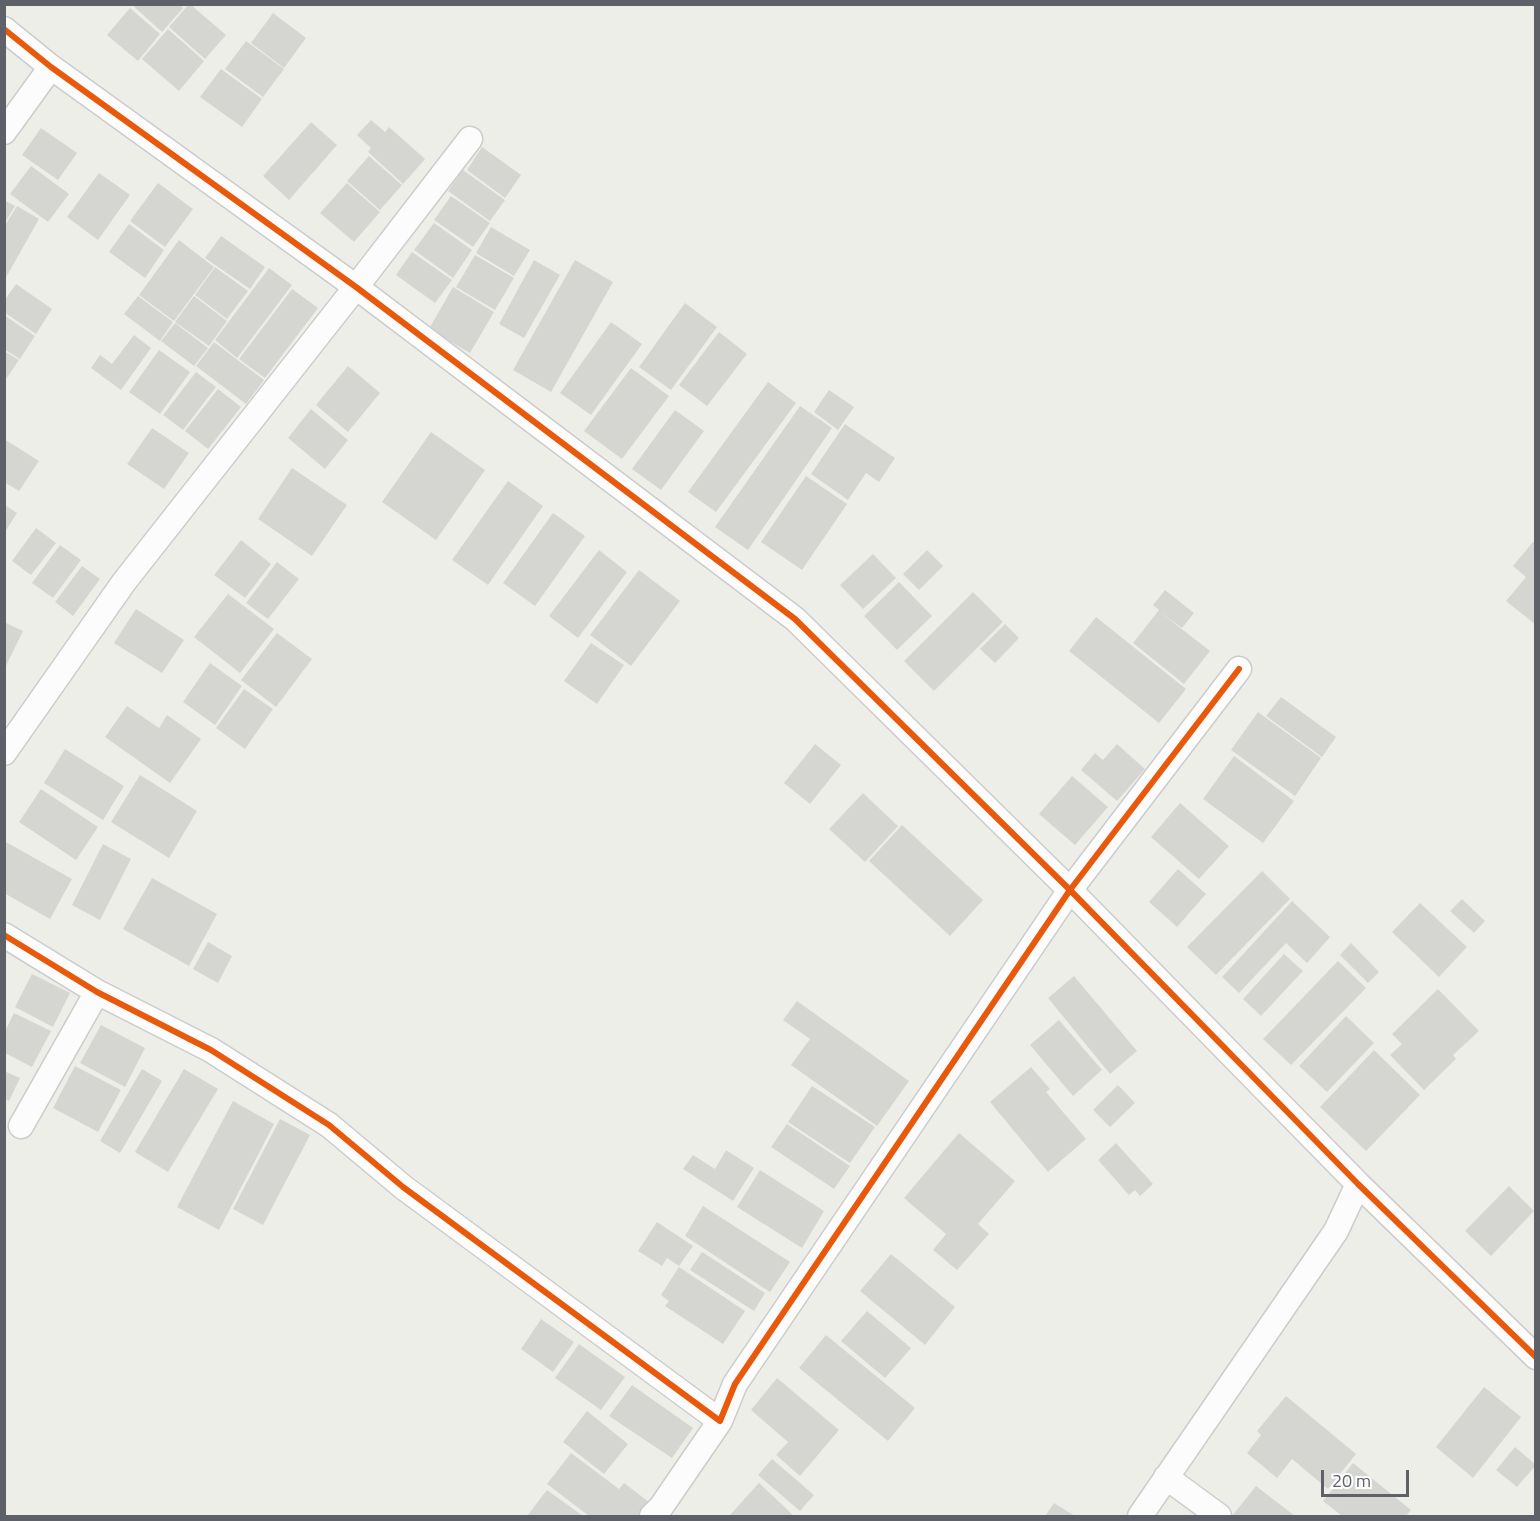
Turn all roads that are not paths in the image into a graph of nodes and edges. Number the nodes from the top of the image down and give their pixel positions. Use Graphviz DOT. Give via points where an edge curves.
graph roads {
  1 [pos="4,29"];
  2 [pos="51,67"];
  3 [pos="4,132"];
  4 [pos="470,139"];
  5 [pos="356,287"];
  6 [pos="1239,669"];
  7 [pos="4,753"];
  8 [pos="1070,890"];
  9 [pos="4,935"];
  10 [pos="97,992"];
  11 [pos="21,1126"];
  12 [pos="1358,1184"];
  13 [pos="1536,1356"];
  14 [pos="720,1421"];
  15 [pos="1166,1477"];
  16 [pos="652,1516"];
  17 [pos="1140,1516"];
  18 [pos="1219,1516"];
  1 -- 2 [label="street"];
  2 -- 3 [label="street"];
  2 -- 5 [label="street"];
  4 -- 5 [label="street"];
  5 -- 7 [label="street" via="124,582"];
  5 -- 8 [label="street" via="795,619"];
  6 -- 8 [label="street"];
  8 -- 12 [label="street"];
  8 -- 14 [label="street" via="735,1384"];
  9 -- 10 [label="street"];
  10 -- 11 [label="street"];
  10 -- 14 [label="street" via="211,1050 330,1125 403,1187"];
  12 -- 13 [label="street"];
  12 -- 15 [label="street" via="1336,1231"];
  14 -- 16 [label="street" via="662,1508"];
  15 -- 17 [label="street"];
  15 -- 18 [label="street"];
}
